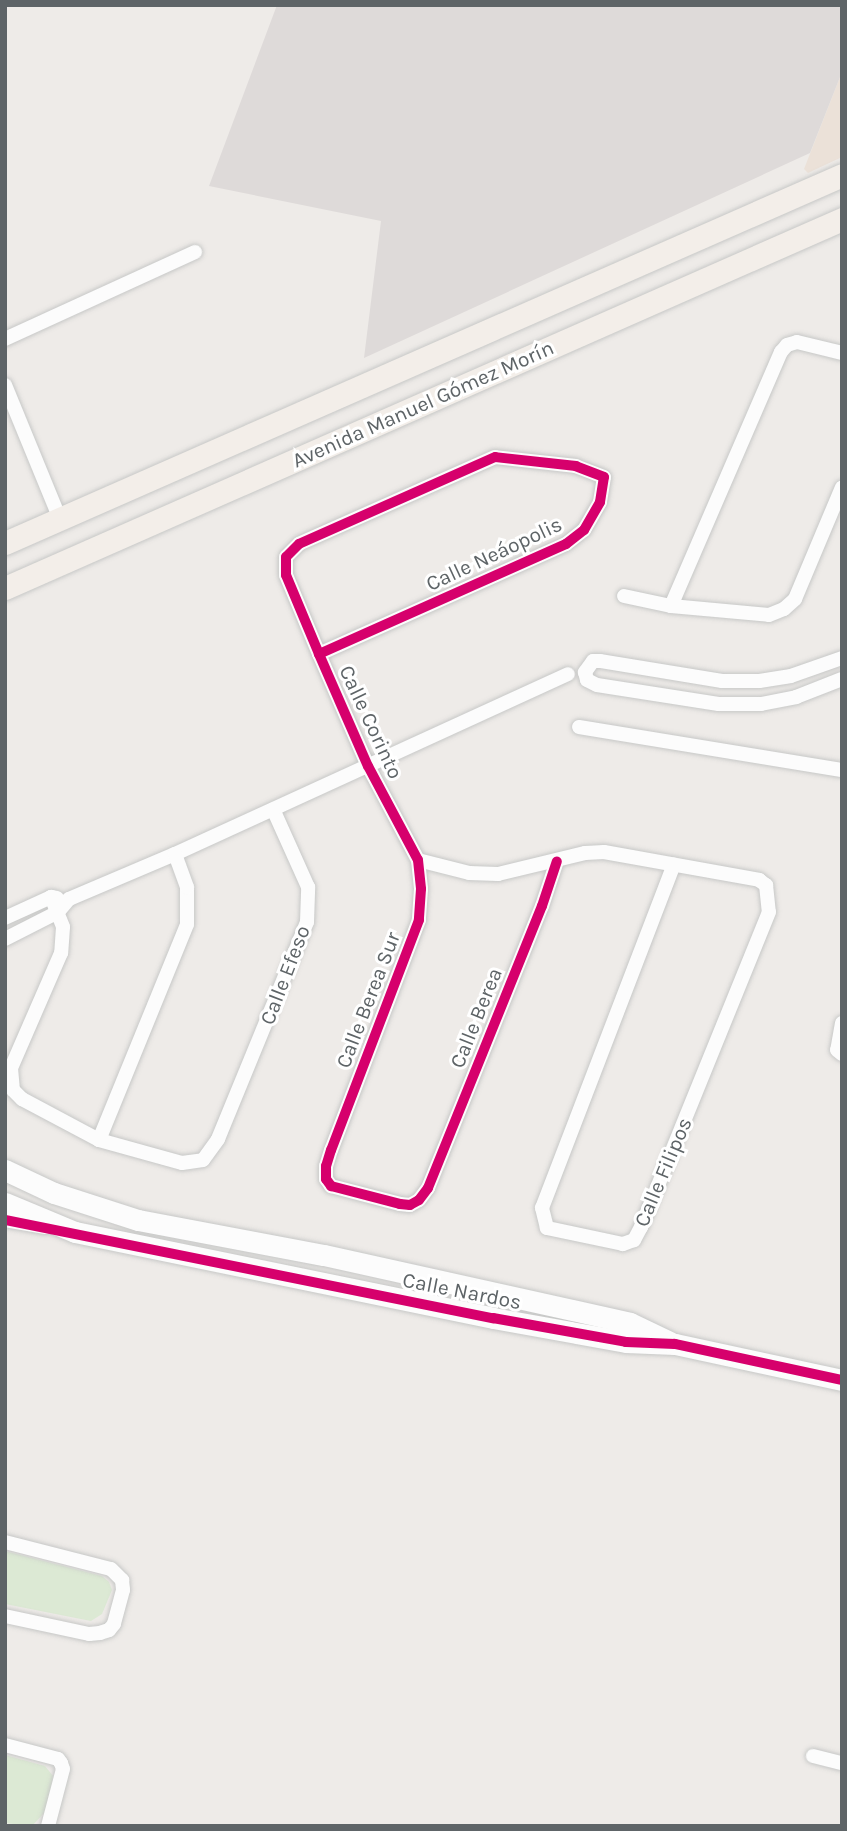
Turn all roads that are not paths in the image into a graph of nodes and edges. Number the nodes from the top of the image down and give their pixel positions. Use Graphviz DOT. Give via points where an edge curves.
graph roads {
  1 [pos="842,175"];
  2 [pos="842,219"];
  3 [pos="195,252"];
  4 [pos="5,339"];
  5 [pos="842,353"];
  6 [pos="5,385"];
  7 [pos="841,493"];
  8 [pos="60,519"];
  9 [pos="5,543"];
  10 [pos="286,557"];
  11 [pos="5,588"];
  12 [pos="624,596"];
  13 [pos="671,606"];
  14 [pos="319,654"];
  15 [pos="842,658"];
  16 [pos="568,674"];
  17 [pos="842,679"];
  18 [pos="579,727"];
  19 [pos="368,766"];
  20 [pos="841,766"];
  21 [pos="273,809"];
  22 [pos="175,854"];
  23 [pos="418,860"];
  24 [pos="557,861"];
  25 [pos="674,865"];
  26 [pos="51,897"];
  27 [pos="69,899"];
  28 [pos="58,912"];
  29 [pos="5,918"];
  30 [pos="5,939"];
  31 [pos="842,1023"];
  32 [pos="842,1055"];
  33 [pos="99,1140"];
  34 [pos="5,1170"];
  35 [pos="428,1188"];
  36 [pos="5,1203"];
  37 [pos="5,1220"];
  38 [pos="75,1232"];
  39 [pos="675,1345"];
  40 [pos="842,1380"];
  41 [pos="5,1542"];
  42 [pos="5,1616"];
  43 [pos="5,1745"];
  44 [pos="813,1756"];
  45 [pos="842,1763"];
  46 [pos="48,1826"];
  1 -- 8 [label="main road, Avenida Manuel Gómez Morín"];
  2 -- 11 [label="main road, Avenida Manuel Gómez Morín"];
  3 -- 4 [label="street"];
  5 -- 13 [label="street" via="797,342 781,352"];
  6 -- 8 [label="street"];
  7 -- 13 [label="street" via="795,599 784,609 769,615"];
  8 -- 9 [label="main road, Avenida Manuel Gómez Morín"];
  10 -- 14 [label="street, Calle Corinto" via="286,575"];
  10 -- 14 [label="street, Calle Neáopolis" via="299,544 495,457 576,466 604,477 600,502 576,538"];
  12 -- 13 [label="street"];
  14 -- 19 [label="street, Calle Corinto"];
  15 -- 17 [label="street" via="791,676 759,681 722,681 600,661 585,672 587,680 597,685 719,704 761,704 796,697"];
  16 -- 19 [label="street, Calle Corinto"];
  18 -- 20 [label="street"];
  19 -- 21 [label="street, Calle Corinto"];
  19 -- 23 [label="street, Calle Corinto"];
  21 -- 22 [label="street, Calle Corinto"];
  21 -- 33 [label="street, Calle Efeso" via="308,887 307,922 218,1139 203,1160 194,1163"];
  22 -- 27 [label="street, Calle Corinto"];
  22 -- 33 [label="street" via="187,887 187,924"];
  23 -- 24 [label="street" via="469,873 498,874"];
  23 -- 35 [label="street, Calle Berea Sur" via="419,920 331,1150 326,1179 340,1190 410,1205"];
  24 -- 25 [label="street" via="604,852"];
  24 -- 35 [label="street, Calle Berea"];
  25 -- 25 [label="street, Calle Filipos" via="759,880 769,893 769,912 634,1240 610,1243 547,1228 542,1219 545,1195"];
  26 -- 27 [label="street, Calle Corinto"];
  26 -- 28 [label="street"];
  26 -- 29 [label="street"];
  27 -- 28 [label="street, Calle Corinto"];
  28 -- 30 [label="street, Calle Corinto"];
  28 -- 33 [label="street" via="64,940 61,953 11,1068 13,1090"];
  31 -- 32 [label="street" via="837,1050"];
  34 -- 39 [label="street, Calle Nardos" via="54,1193 138,1220 324,1255 630,1323"];
  36 -- 38 [label="street, Calle Nardos"];
  37 -- 38 [label="street"];
  38 -- 39 [label="street, Calle Nardos" via="494,1318 626,1342"];
  39 -- 40 [label="street, Calle Nardos"];
  41 -- 42 [label="street" via="111,1569 122,1580 114,1624 100,1633"];
  43 -- 46 [label="street" via="61,1763"];
  44 -- 45 [label="street"];
}
